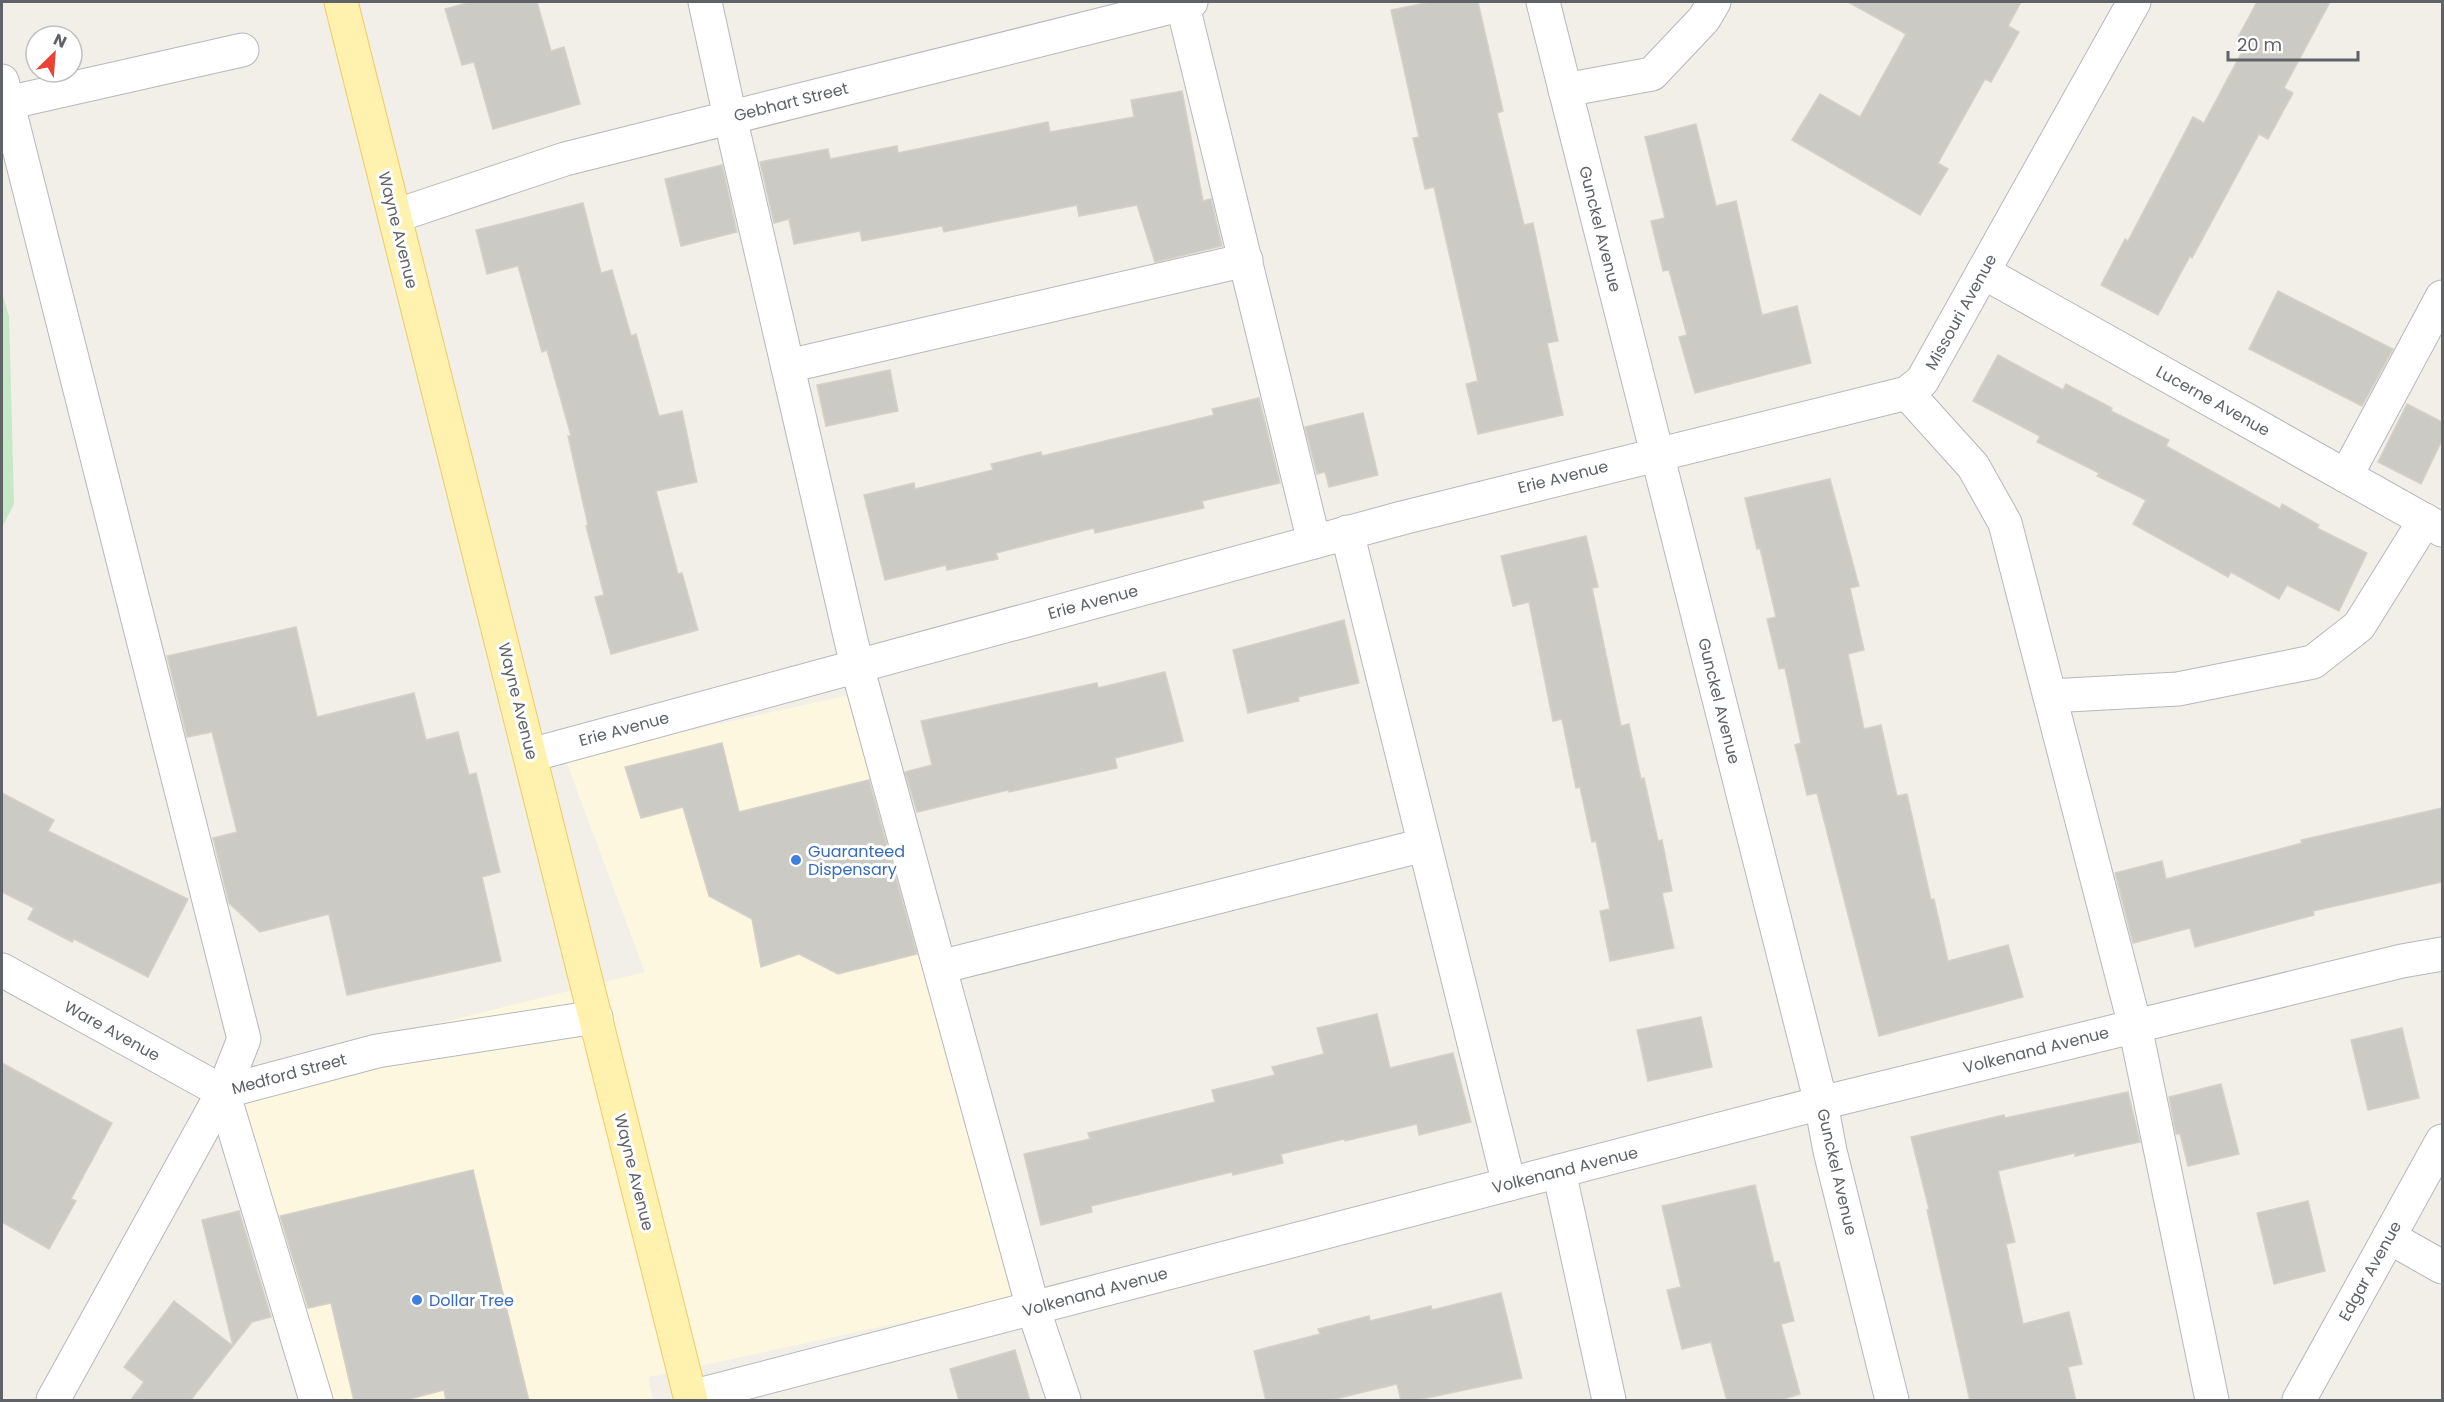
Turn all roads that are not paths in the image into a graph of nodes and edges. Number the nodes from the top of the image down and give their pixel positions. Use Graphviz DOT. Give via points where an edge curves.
graph roads {
  1 [pos="341,2"];
  2 [pos="705,2"];
  3 [pos="1185,2"];
  4 [pos="1543,2"];
  5 [pos="1714,2"];
  6 [pos="2134,2"];
  7 [pos="242,50"];
  8 [pos="1565,90"];
  9 [pos="4,92"];
  10 [pos="730,117"];
  11 [pos="395,216"];
  12 [pos="1246,260"];
  13 [pos="1983,272"];
  14 [pos="2442,297"];
  15 [pos="788,366"];
  16 [pos="1907,393"];
  17 [pos="1656,454"];
  18 [pos="2346,476"];
  19 [pos="2434,525"];
  20 [pos="1347,532"];
  21 [pos="1314,542"];
  22 [pos="857,666"];
  23 [pos="2050,696"];
  24 [pos="531,754"];
  25 [pos="1424,845"];
  26 [pos="2442,954"];
  27 [pos="940,967"];
  28 [pos="2,970"];
  29 [pos="596,1017"];
  30 [pos="2135,1026"];
  31 [pos="222,1092"];
  32 [pos="1821,1103"];
  33 [pos="2442,1141"];
  34 [pos="1560,1171"];
  35 [pos="1509,1184"];
  36 [pos="2389,1237"];
  37 [pos="2442,1267"];
  38 [pos="1033,1308"];
  39 [pos="691,1399"];
  40 [pos="53,1401"];
  41 [pos="316,1401"];
  42 [pos="1064,1401"];
  43 [pos="1609,1401"];
  44 [pos="1892,1401"];
  45 [pos="2212,1401"];
  46 [pos="2299,1401"];
  1 -- 11 [label="main road, Wayne Avenue"];
  2 -- 10 [label="street"];
  3 -- 10 [label="street, Gebhart Street"];
  3 -- 12 [label="street"];
  4 -- 8 [label="street, Gunckel Avenue"];
  5 -- 8 [label="street" via="1704,19 1652,74"];
  6 -- 13 [label="street, Missouri Avenue"];
  7 -- 9 [label="street"];
  8 -- 17 [label="street, Gunckel Avenue"];
  9 -- 31 [label="street" via="244,1040"];
  10 -- 11 [label="street, Gebhart Street" via="565,159"];
  10 -- 15 [label="street"];
  11 -- 24 [label="main road, Wayne Avenue"];
  12 -- 15 [label="street"];
  12 -- 21 [label="street"];
  13 -- 16 [label="street, Missouri Avenue" via="1923,381"];
  13 -- 18 [label="street, Lucerne Avenue"];
  14 -- 18 [label="street"];
  15 -- 22 [label="street"];
  16 -- 17 [label="street"];
  16 -- 23 [label="street" via="1973,466 2005,523"];
  17 -- 20 [label="street, Erie Avenue"];
  17 -- 32 [label="street, Gunckel Avenue"];
  18 -- 19 [label="street, Lucerne Avenue"];
  19 -- 23 [label="street" via="2359,626 2313,662 2178,689"];
  20 -- 21 [label="street, Erie Avenue"];
  20 -- 25 [label="street"];
  21 -- 22 [label="street, Erie Avenue"];
  22 -- 24 [label="street, Erie Avenue"];
  22 -- 27 [label="street"];
  23 -- 30 [label="street"];
  24 -- 29 [label="main road, Wayne Avenue"];
  25 -- 27 [label="street"];
  25 -- 35 [label="street"];
  26 -- 30 [label="street, Volkenand Avenue"];
  27 -- 38 [label="street"];
  28 -- 31 [label="street, Ware Avenue"];
  29 -- 31 [label="street, Medford Street" via="377,1051"];
  29 -- 39 [label="main road, Wayne Avenue"];
  30 -- 32 [label="street, Volkenand Avenue"];
  30 -- 45 [label="street"];
  31 -- 40 [label="street, Medford Street"];
  31 -- 41 [label="street"];
  32 -- 34 [label="street, Volkenand Avenue"];
  32 -- 44 [label="street, Gunckel Avenue"];
  33 -- 36 [label="street, Edgar Avenue"];
  34 -- 35 [label="street, Volkenand Avenue"];
  34 -- 43 [label="street"];
  35 -- 38 [label="street, Volkenand Avenue"];
  36 -- 37 [label="street"];
  36 -- 46 [label="street, Edgar Avenue"];
  38 -- 39 [label="street, Volkenand Avenue"];
  38 -- 42 [label="street"];
}
